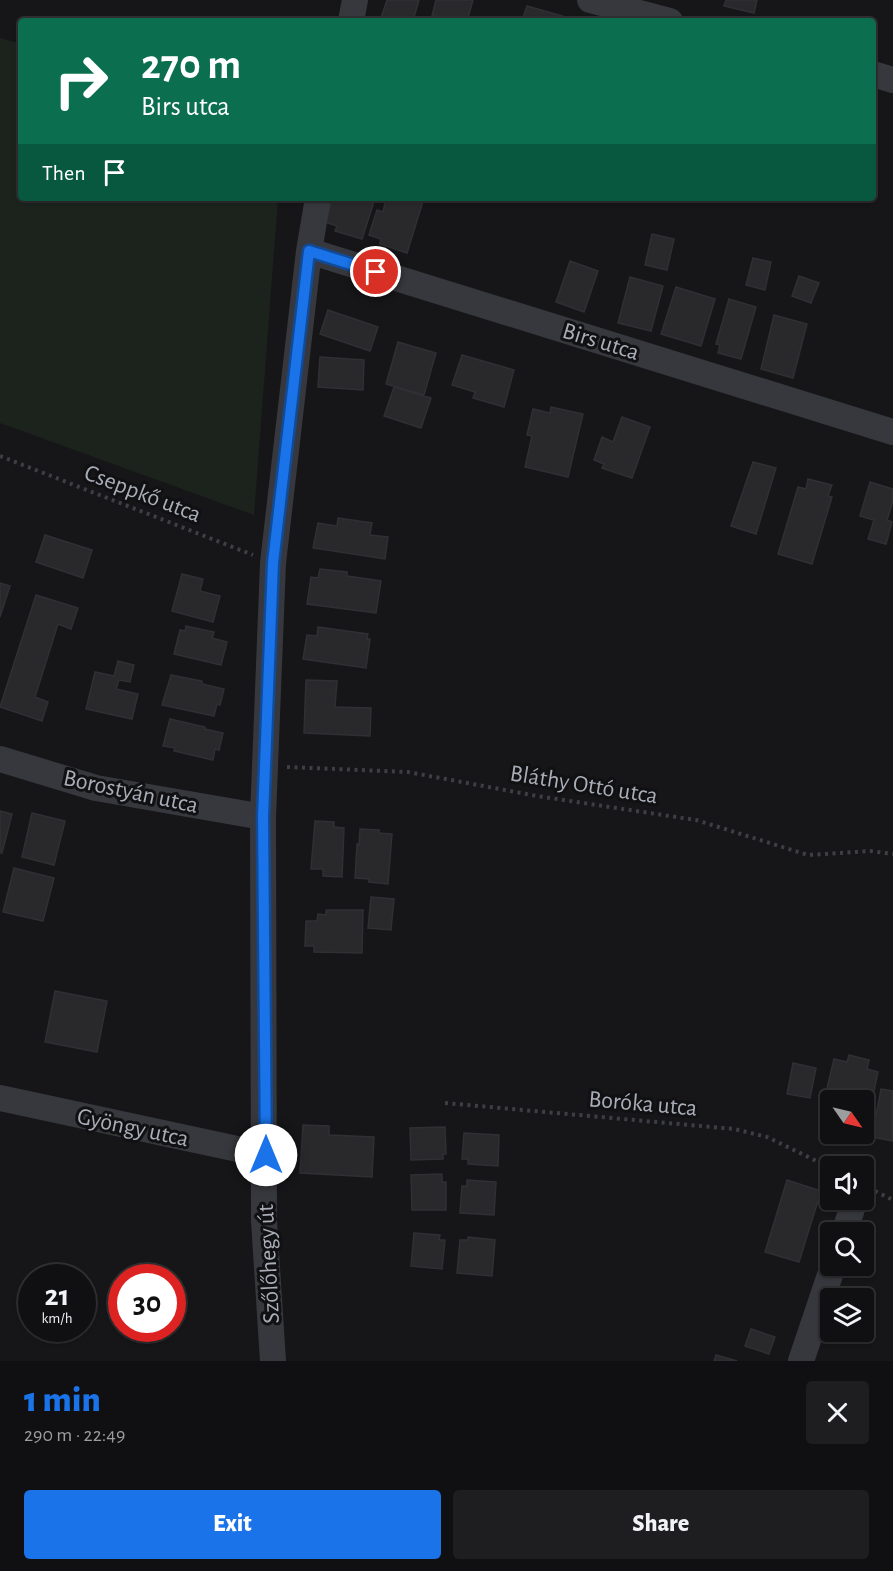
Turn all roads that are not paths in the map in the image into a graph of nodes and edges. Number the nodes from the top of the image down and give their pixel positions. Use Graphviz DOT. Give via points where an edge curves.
graph roads {
  1 [pos="355,0"];
  2 [pos="590,0"];
  3 [pos="352,18"];
  4 [pos="659,18"];
  5 [pos="876,75"];
  6 [pos="893,80"];
  7 [pos="317,201"];
  8 [pos="309,251"];
  9 [pos="893,432"];
  10 [pos="0,759"];
  11 [pos="263,817"];
  12 [pos="0,1098"];
  13 [pos="266,1155"];
  14 [pos="830,1276"];
  15 [pos="273,1361"];
  16 [pos="801,1361"];
  1 -- 3 [label="street"];
  2 -- 4 [label="street"];
  5 -- 6 [label="street"];
  7 -- 8 [label="street, Szőlőhegy út"];
  8 -- 9 [label="street, Birs utca"];
  8 -- 11 [label="street, Szőlőhegy út" via="273,563"];
  10 -- 11 [label="street, Borostyán utca" via="96,788"];
  11 -- 13 [label="street, Szőlőhegy út"];
  12 -- 13 [label="street, Gyöngy utca"];
  13 -- 15 [label="street, Szőlőhegy út" via="264,1221"];
  14 -- 16 [label="street"];
}
